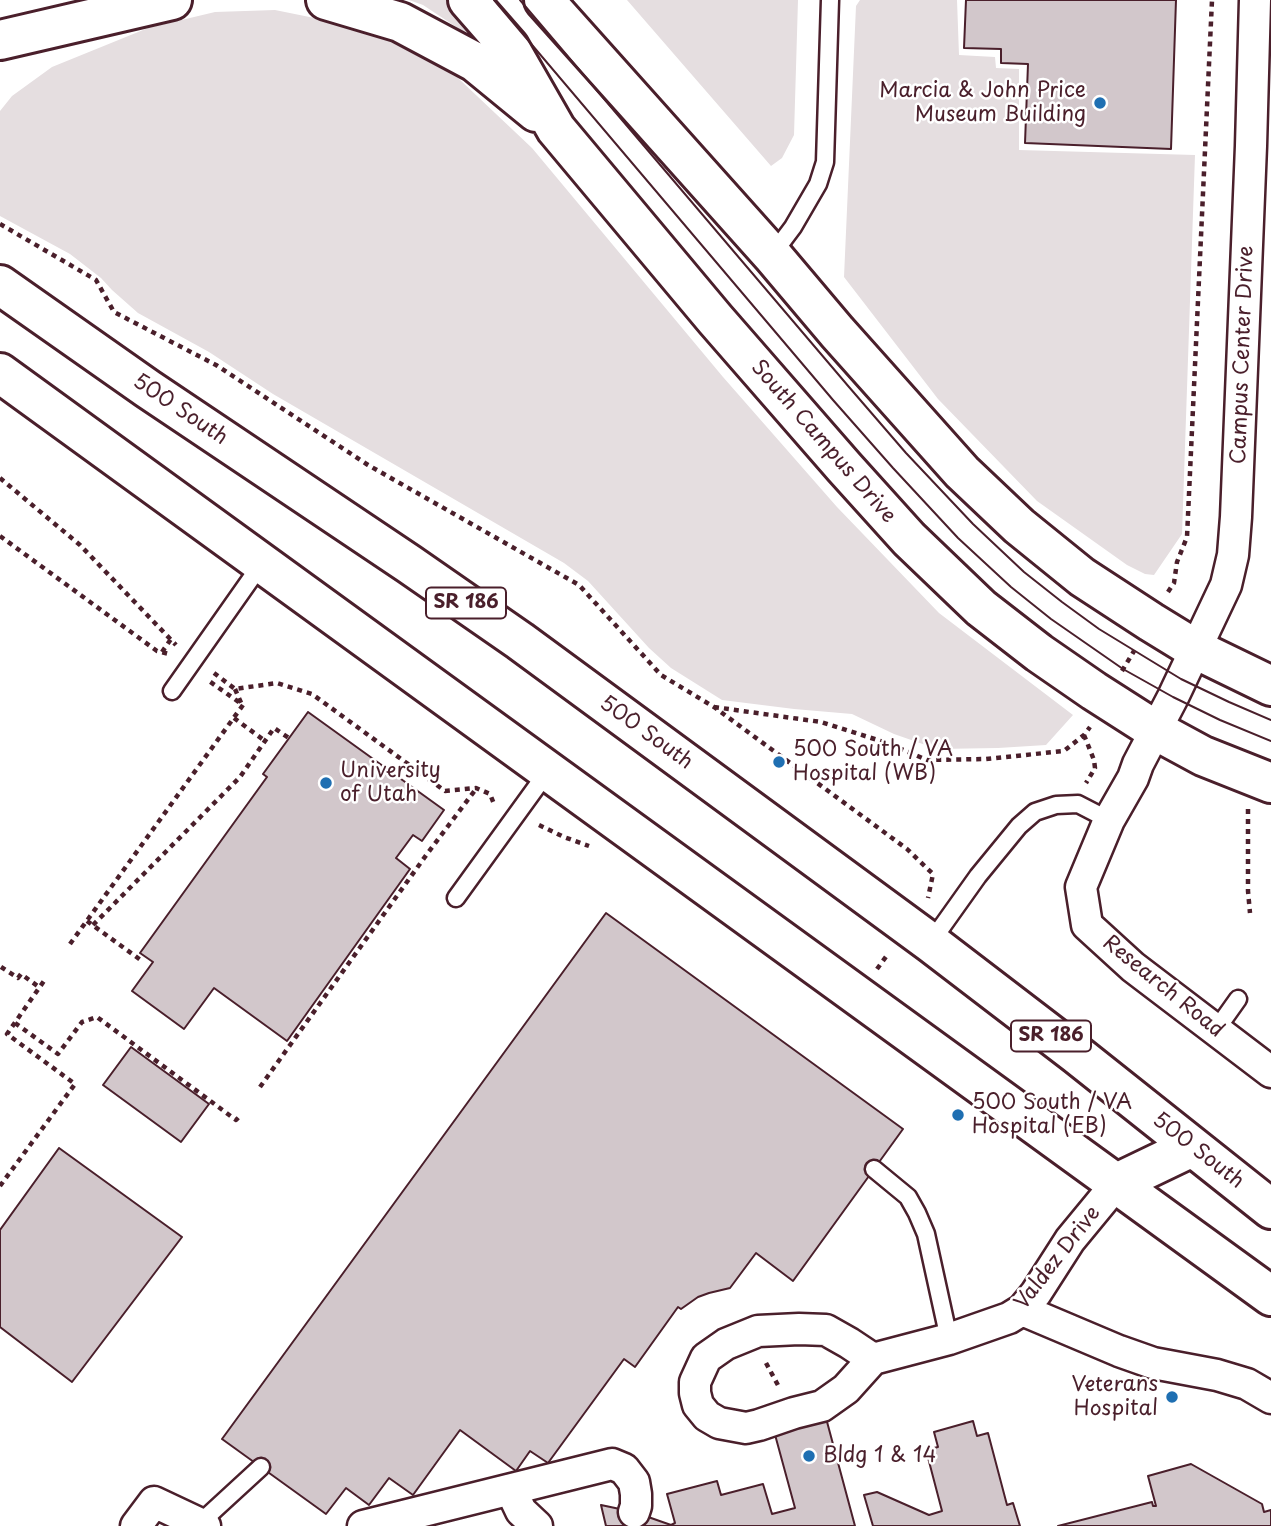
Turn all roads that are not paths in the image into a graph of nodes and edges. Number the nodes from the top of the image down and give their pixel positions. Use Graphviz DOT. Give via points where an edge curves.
graph roads {
  1 [pos="57,0"];
  2 [pos="172,0"];
  3 [pos="326,0"];
  4 [pos="468,0"];
  5 [pos="544,0"];
  6 [pos="830,0"];
  7 [pos="1255,0"];
  8 [pos="0,38"];
  9 [pos="556,129"];
  10 [pos="772,255"];
  11 [pos="0,285"];
  12 [pos="0,373"];
  13 [pos="262,563"];
  14 [pos="1195,649"];
  15 [pos="1271,685"];
  16 [pos="172,691"];
  17 [pos="1173,697"];
  18 [pos="1155,730"];
  19 [pos="548,771"];
  20 [pos="1260,796"];
  21 [pos="1109,820"];
  22 [pos="456,898"];
  23 [pos="920,935"];
  24 [pos="1238,999"];
  25 [pos="1216,1030"];
  26 [pos="1271,1072"];
  27 [pos="1192,1147"];
  28 [pos="874,1169"];
  29 [pos="1117,1184"];
  30 [pos="1271,1209"];
  31 [pos="1271,1296"];
  32 [pos="1022,1310"];
  33 [pos="949,1339"];
  34 [pos="873,1360"];
  35 [pos="1271,1398"];
  36 [pos="261,1467"];
  37 [pos="511,1490"];
  38 [pos="634,1512"];
  39 [pos="202,1525"];
  40 [pos="136,1526"];
  41 [pos="363,1526"];
  42 [pos="537,1526"];
  1 -- 8 [label="main road"];
  2 -- 8 [label="main road"];
  3 -- 9 [label="main road" via="400,22 475,62"];
  4 -- 9 [label="main road, South Campus Drive" via="509,47"];
  5 -- 10 [label="main road"];
  6 -- 10 [label="lane" via="825,163 818,184"];
  7 -- 14 [label="street, Campus Center Drive" via="1233,555 1226,585"];
  9 -- 18 [label="main road, South Campus Drive" via="909,539 981,608 1038,653"];
  10 -- 14 [label="main road" via="962,472 1018,526 1082,577"];
  11 -- 23 [label="main road, 500 South / SR 186" via="520,641"];
  12 -- 13 [label="main road"];
  13 -- 16 [label="lane"];
  13 -- 19 [label="main road"];
  14 -- 15 [label="main road"];
  14 -- 17 [label="street, Campus Center Drive"];
  17 -- 18 [label="street, Research Road"];
  18 -- 20 [label="main road, South Campus Drive" via="1203,756"];
  18 -- 21 [label="street, Research Road"];
  19 -- 22 [label="lane"];
  19 -- 29 [label="main road"];
  21 -- 23 [label="lane" via="1078,804 1035,812"];
  21 -- 25 [label="street, Research Road" via="1081,887 1087,925 1133,967"];
  23 -- 27 [label="main road, 500 South / SR 186"];
  24 -- 25 [label="lane"];
  25 -- 26 [label="street, Research Road"];
  27 -- 29 [label="main road"];
  27 -- 30 [label="main road, 500 South / SR 186"];
  28 -- 33 [label="lane" via="908,1197 917,1213 926,1234"];
  29 -- 31 [label="main road"];
  29 -- 32 [label="street, Valdez Drive" via="1070,1240"];
  32 -- 33 [label="street, Valdez Drive"];
  32 -- 35 [label="street" via="1119,1351 1247,1384"];
  33 -- 34 [label="street, Valdez Drive"];
  34 -- 34 [label="street" via="826,1330 758,1331 706,1358 695,1393 707,1416 746,1428 822,1406"];
  36 -- 39 [label="lane"];
  37 -- 38 [label="street" via="612,1464 624,1469 634,1482"];
  37 -- 41 [label="street"];
  37 -- 42 [label="street"];
  39 -- 40 [label="street" via="154,1502"];
}
